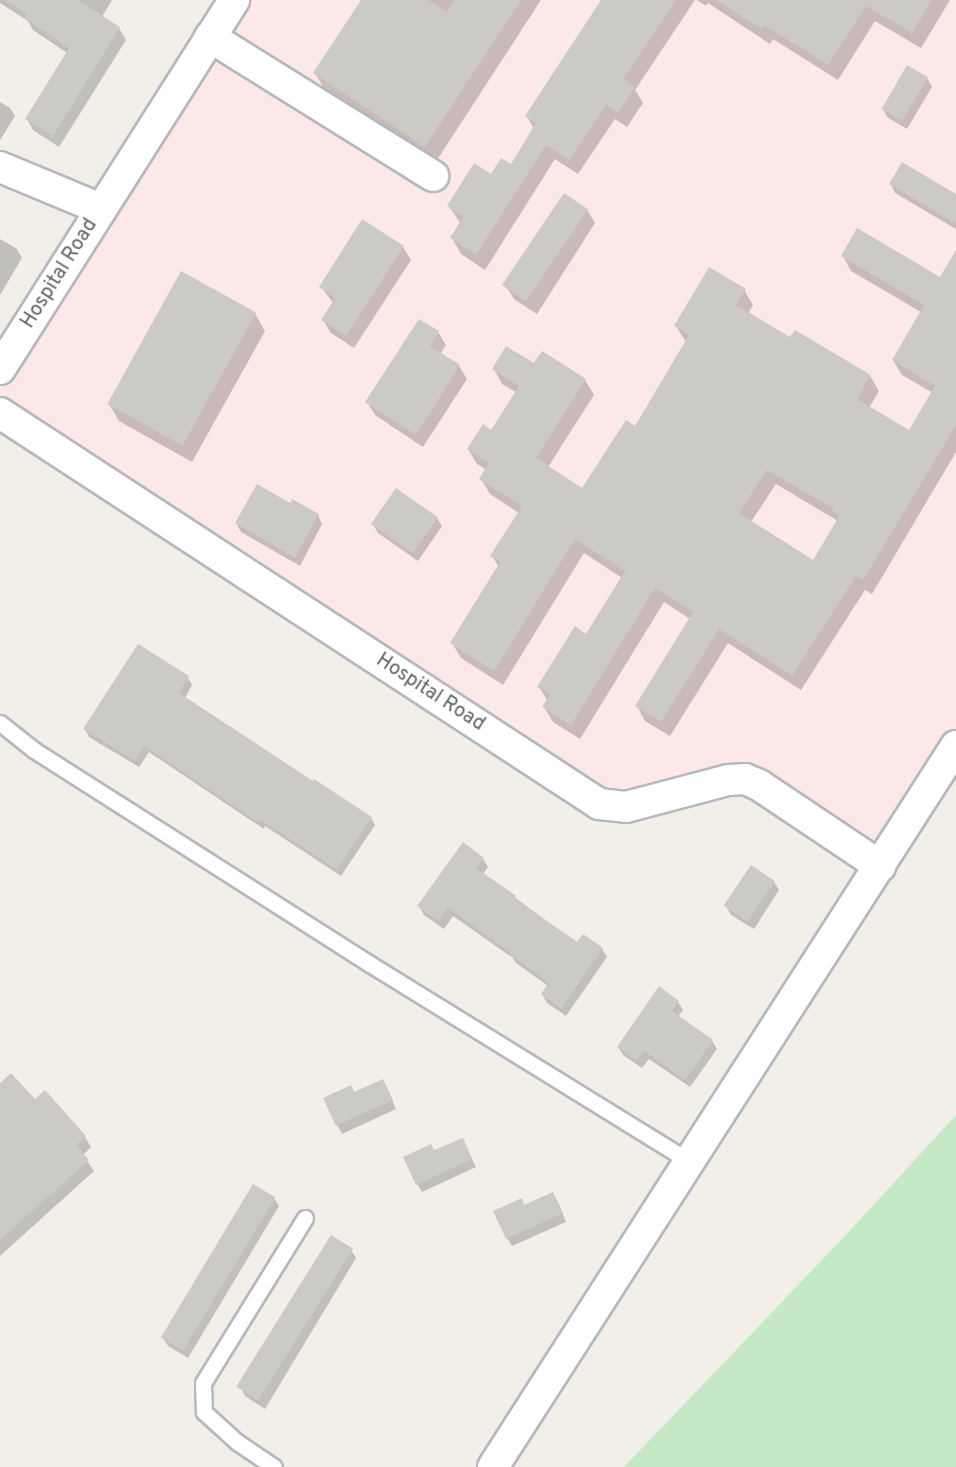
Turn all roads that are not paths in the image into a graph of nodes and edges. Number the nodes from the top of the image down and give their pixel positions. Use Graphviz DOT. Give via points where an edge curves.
graph roads {
  1 [pos="234,0"];
  2 [pos="210,37"];
  3 [pos="0,167"];
  4 [pos="433,176"];
  5 [pos="101,209"];
  6 [pos="0,369"];
  7 [pos="0,413"];
  8 [pos="0,723"];
  9 [pos="956,746"];
  10 [pos="880,866"];
  11 [pos="691,1162"];
  12 [pos="305,1218"];
  13 [pos="274,1467"];
  14 [pos="493,1467"];
  1 -- 2 [label="street, Hospital Road"];
  2 -- 4 [label="street"];
  2 -- 5 [label="street, Hospital Road"];
  3 -- 5 [label="street"];
  5 -- 6 [label="street, Hospital Road"];
  7 -- 10 [label="street, Hospital Road" via="599,804 626,807 728,780 745,780 759,784"];
  8 -- 11 [label="lane" via="34,750 370,964"];
  9 -- 10 [label="street"];
  10 -- 11 [label="street"];
  11 -- 14 [label="street"];
  12 -- 13 [label="lane" via="203,1383 204,1412 237,1442"];
}
